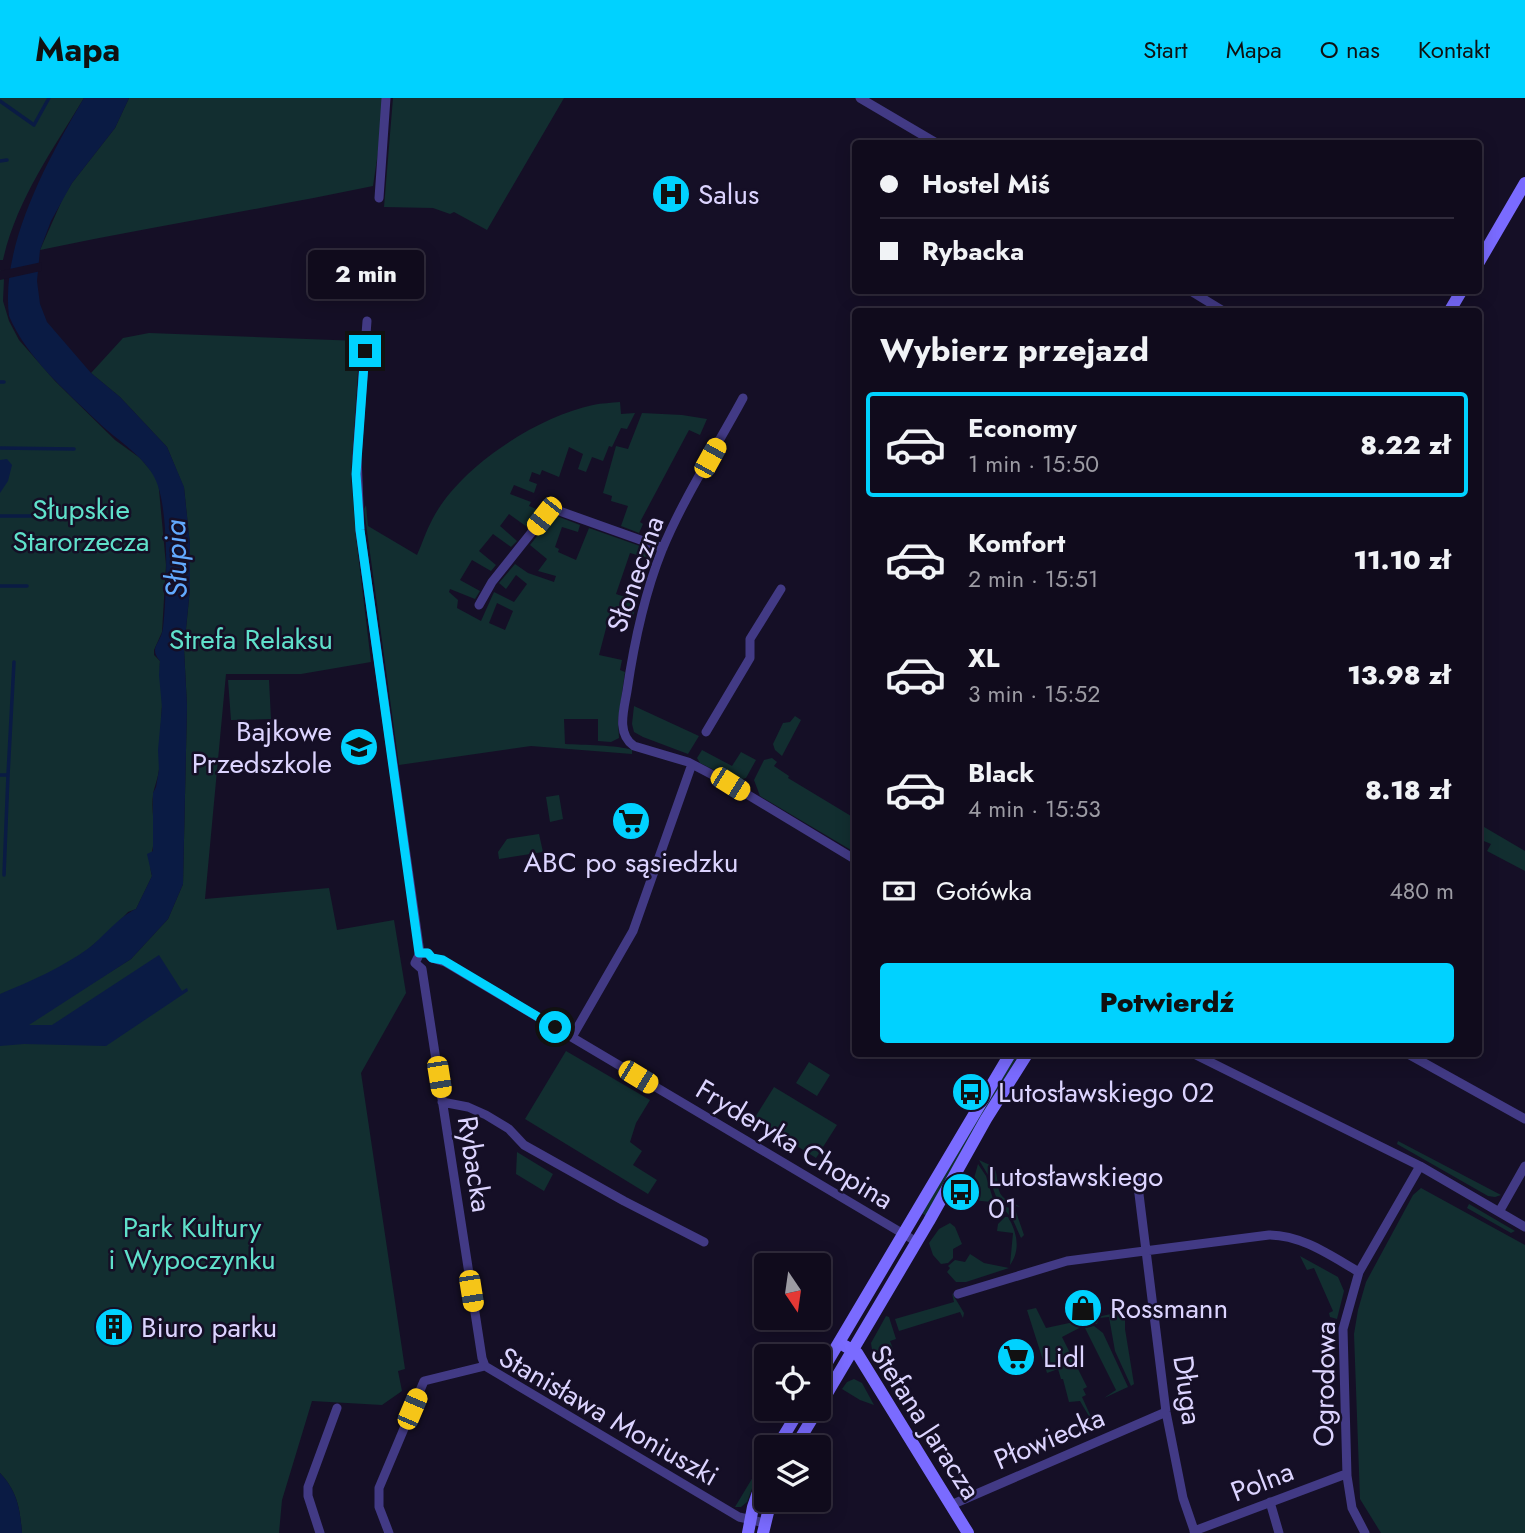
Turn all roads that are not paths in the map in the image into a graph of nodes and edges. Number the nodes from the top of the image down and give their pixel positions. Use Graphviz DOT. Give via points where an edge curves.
graph roads {
  1 [pos="386,98"];
  2 [pos="860,98"];
  3 [pos="931,140"];
  4 [pos="1523,189"];
  5 [pos="379,198"];
  6 [pos="1482,257"];
  7 [pos="1196,294"];
  8 [pos="1218,308"];
  9 [pos="367,321"];
  10 [pos="743,398"];
  11 [pos="663,548"];
  12 [pos="781,589"];
  13 [pos="479,605"];
  14 [pos="706,732"];
  15 [pos="692,764"];
  16 [pos="852,858"];
  17 [pos="419,953"];
  18 [pos="432,958"];
  19 [pos="422,970"];
  20 [pos="572,1037"];
  21 [pos="1008,1057"];
  22 [pos="1025,1057"];
  23 [pos="1200,1057"];
  24 [pos="1413,1057"];
  25 [pos="442,1102"];
  26 [pos="1525,1119"];
  27 [pos="1420,1166"];
  28 [pos="1525,1166"];
  29 [pos="1137,1178"];
  30 [pos="1499,1212"];
  31 [pos="1525,1227"];
  32 [pos="903,1235"];
  33 [pos="704,1242"];
  34 [pos="917,1242"];
  35 [pos="1146,1251"];
  36 [pos="1359,1272"];
  37 [pos="958,1294"];
  38 [pos="839,1343"];
  39 [pos="852,1351"];
  40 [pos="831,1356"];
  41 [pos="485,1366"];
  42 [pos="831,1386"];
  43 [pos="337,1408"];
  44 [pos="1166,1412"];
  45 [pos="1346,1474"];
  46 [pos="1270,1502"];
  47 [pos="951,1505"];
  48 [pos="749,1526"];
  49 [pos="764,1528"];
  50 [pos="321,1532"];
  51 [pos="1194,1532"];
  52 [pos="389,1533"];
  53 [pos="968,1533"];
  54 [pos="1279,1533"];
  55 [pos="1365,1533"];
  1 -- 5 [label="street"];
  2 -- 3 [label="street"];
  4 -- 6 [label="main road"];
  7 -- 8 [label="street"];
  9 -- 17 [label="street" via="357,453 360,530"];
  10 -- 11 [label="street, Słoneczna"];
  11 -- 13 [label="street" via="551,508"];
  11 -- 15 [label="street, Słoneczna" via="644,604 623,720 626,738 634,746"];
  12 -- 14 [label="street" via="750,639 750,658"];
  15 -- 16 [label="street"];
  15 -- 20 [label="street" via="633,931"];
  17 -- 18 [label="street"];
  17 -- 19 [label="street" via="415,963"];
  18 -- 19 [label="street" via="430,968"];
  18 -- 20 [label="street, Fryderyka Chopina" via="443,960"];
  19 -- 25 [label="street, Rybacka"];
  20 -- 32 [label="street, Fryderyka Chopina"];
  21 -- 32 [label="main road"];
  22 -- 34 [label="main road"];
  23 -- 27 [label="street"];
  24 -- 26 [label="street"];
  25 -- 33 [label="street" via="486,1115 524,1145"];
  25 -- 41 [label="street, Rybacka"];
  27 -- 30 [label="street"];
  27 -- 36 [label="street, Ogrodowa"];
  28 -- 30 [label="street"];
  29 -- 35 [label="street, Długa"];
  30 -- 31 [label="street"];
  32 -- 34 [label="street, Fryderyka Chopina"];
  32 -- 38 [label="main road"];
  34 -- 39 [label="main road"];
  35 -- 36 [label="street" via="1286,1236"];
  35 -- 37 [label="street" via="1060,1262"];
  35 -- 44 [label="street, Długa"];
  36 -- 45 [label="street, Ogrodowa" via="1343,1329"];
  38 -- 39 [label="main road, Stefana Jaracza"];
  38 -- 40 [label="main road"];
  39 -- 42 [label="main road"];
  39 -- 47 [label="main road, Stefana Jaracza"];
  41 -- 48 [label="street, Stanisława Moniuszki"];
  41 -- 52 [label="street, Stanisława Moniuszki" via="424,1381 379,1488 379,1507"];
  43 -- 50 [label="street" via="308,1487"];
  44 -- 47 [label="street, Płowiecka"];
  44 -- 51 [label="street, Długa"];
  45 -- 46 [label="street, Polna"];
  45 -- 55 [label="street, Ogrodowa"];
  46 -- 51 [label="street, Polna"];
  46 -- 54 [label="street"];
  47 -- 53 [label="main road, Stefana Jaracza"];
  48 -- 49 [label="street, Stanisława Moniuszki"];
}
